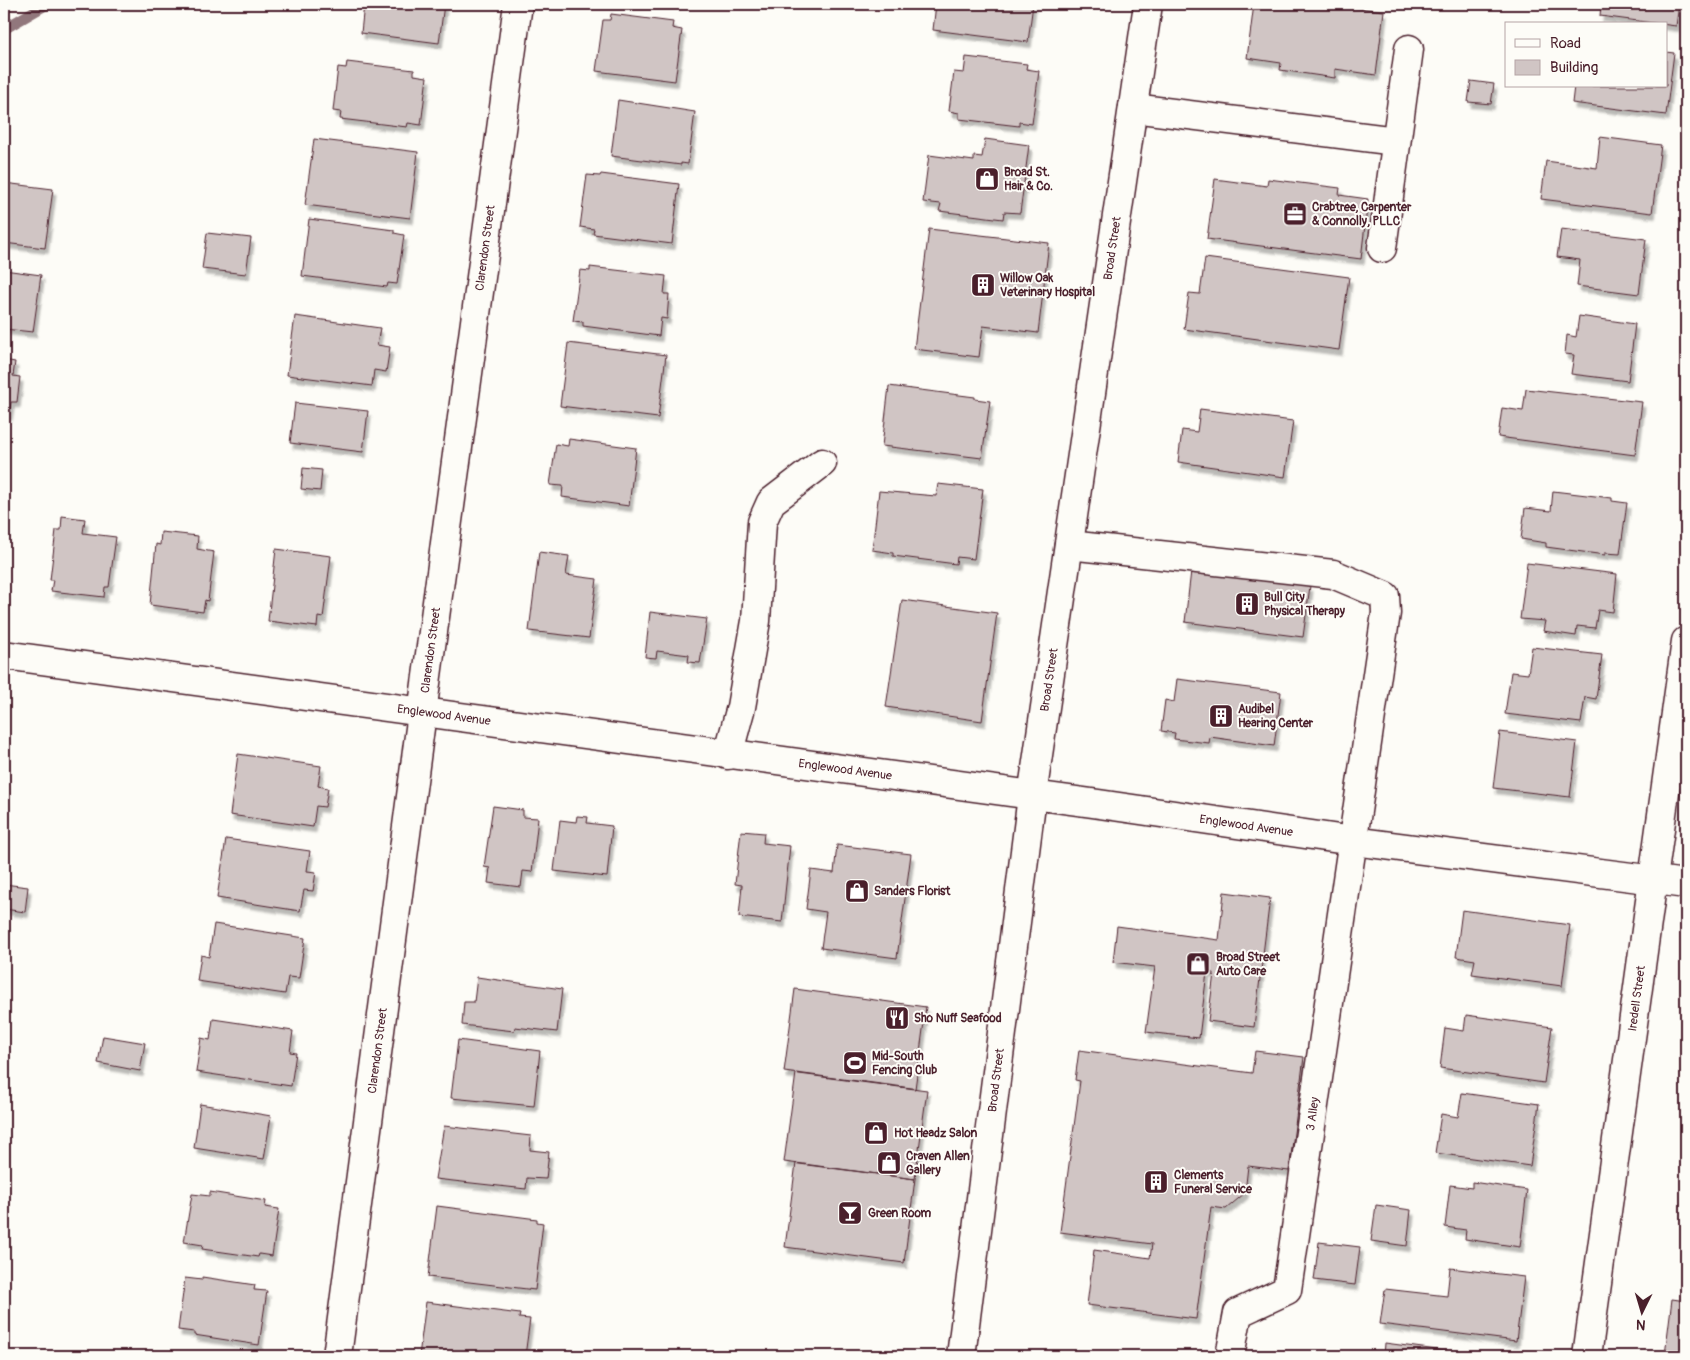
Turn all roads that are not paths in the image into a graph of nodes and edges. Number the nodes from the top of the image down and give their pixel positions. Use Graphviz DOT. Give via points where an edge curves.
graph roads {
  1 [pos="518,4"];
  2 [pos="1148,4"];
  3 [pos="1409,49"];
  4 [pos="1132,108"];
  5 [pos="1396,142"];
  6 [pos="1382,248"];
  7 [pos="822,462"];
  8 [pos="1069,545"];
  9 [pos="1686,641"];
  10 [pos="4,655"];
  11 [pos="422,713"];
  12 [pos="728,755"];
  13 [pos="1032,796"];
  14 [pos="1353,841"];
  15 [pos="1652,879"];
  16 [pos="1686,884"];
  17 [pos="337,1356"];
  18 [pos="961,1356"];
  19 [pos="1230,1356"];
  20 [pos="1587,1356"];
  1 -- 11 [label="street, Clarendon Street"];
  2 -- 4 [label="street, Broad Street"];
  3 -- 5 [label="street"];
  4 -- 5 [label="street"];
  4 -- 8 [label="street, Broad Street"];
  5 -- 6 [label="street"];
  7 -- 12 [label="street" via="771,502 762,522 756,621 741,707"];
  8 -- 13 [label="street, Broad Street"];
  8 -- 14 [label="street" via="1333,574 1385,596 1386,613"];
  9 -- 15 [label="street, Iredell Street"];
  10 -- 11 [label="street, Englewood Avenue"];
  11 -- 12 [label="street, Englewood Avenue"];
  11 -- 17 [label="street, Clarendon Street"];
  12 -- 13 [label="street, Englewood Avenue"];
  13 -- 14 [label="street, Englewood Avenue"];
  13 -- 18 [label="street, Broad Street"];
  14 -- 15 [label="street, Englewood Avenue"];
  14 -- 19 [label="street, 3 Alley" via="1287,1290 1238,1313"];
  15 -- 16 [label="street, Englewood Avenue"];
  15 -- 20 [label="street, Iredell Street"];
}
